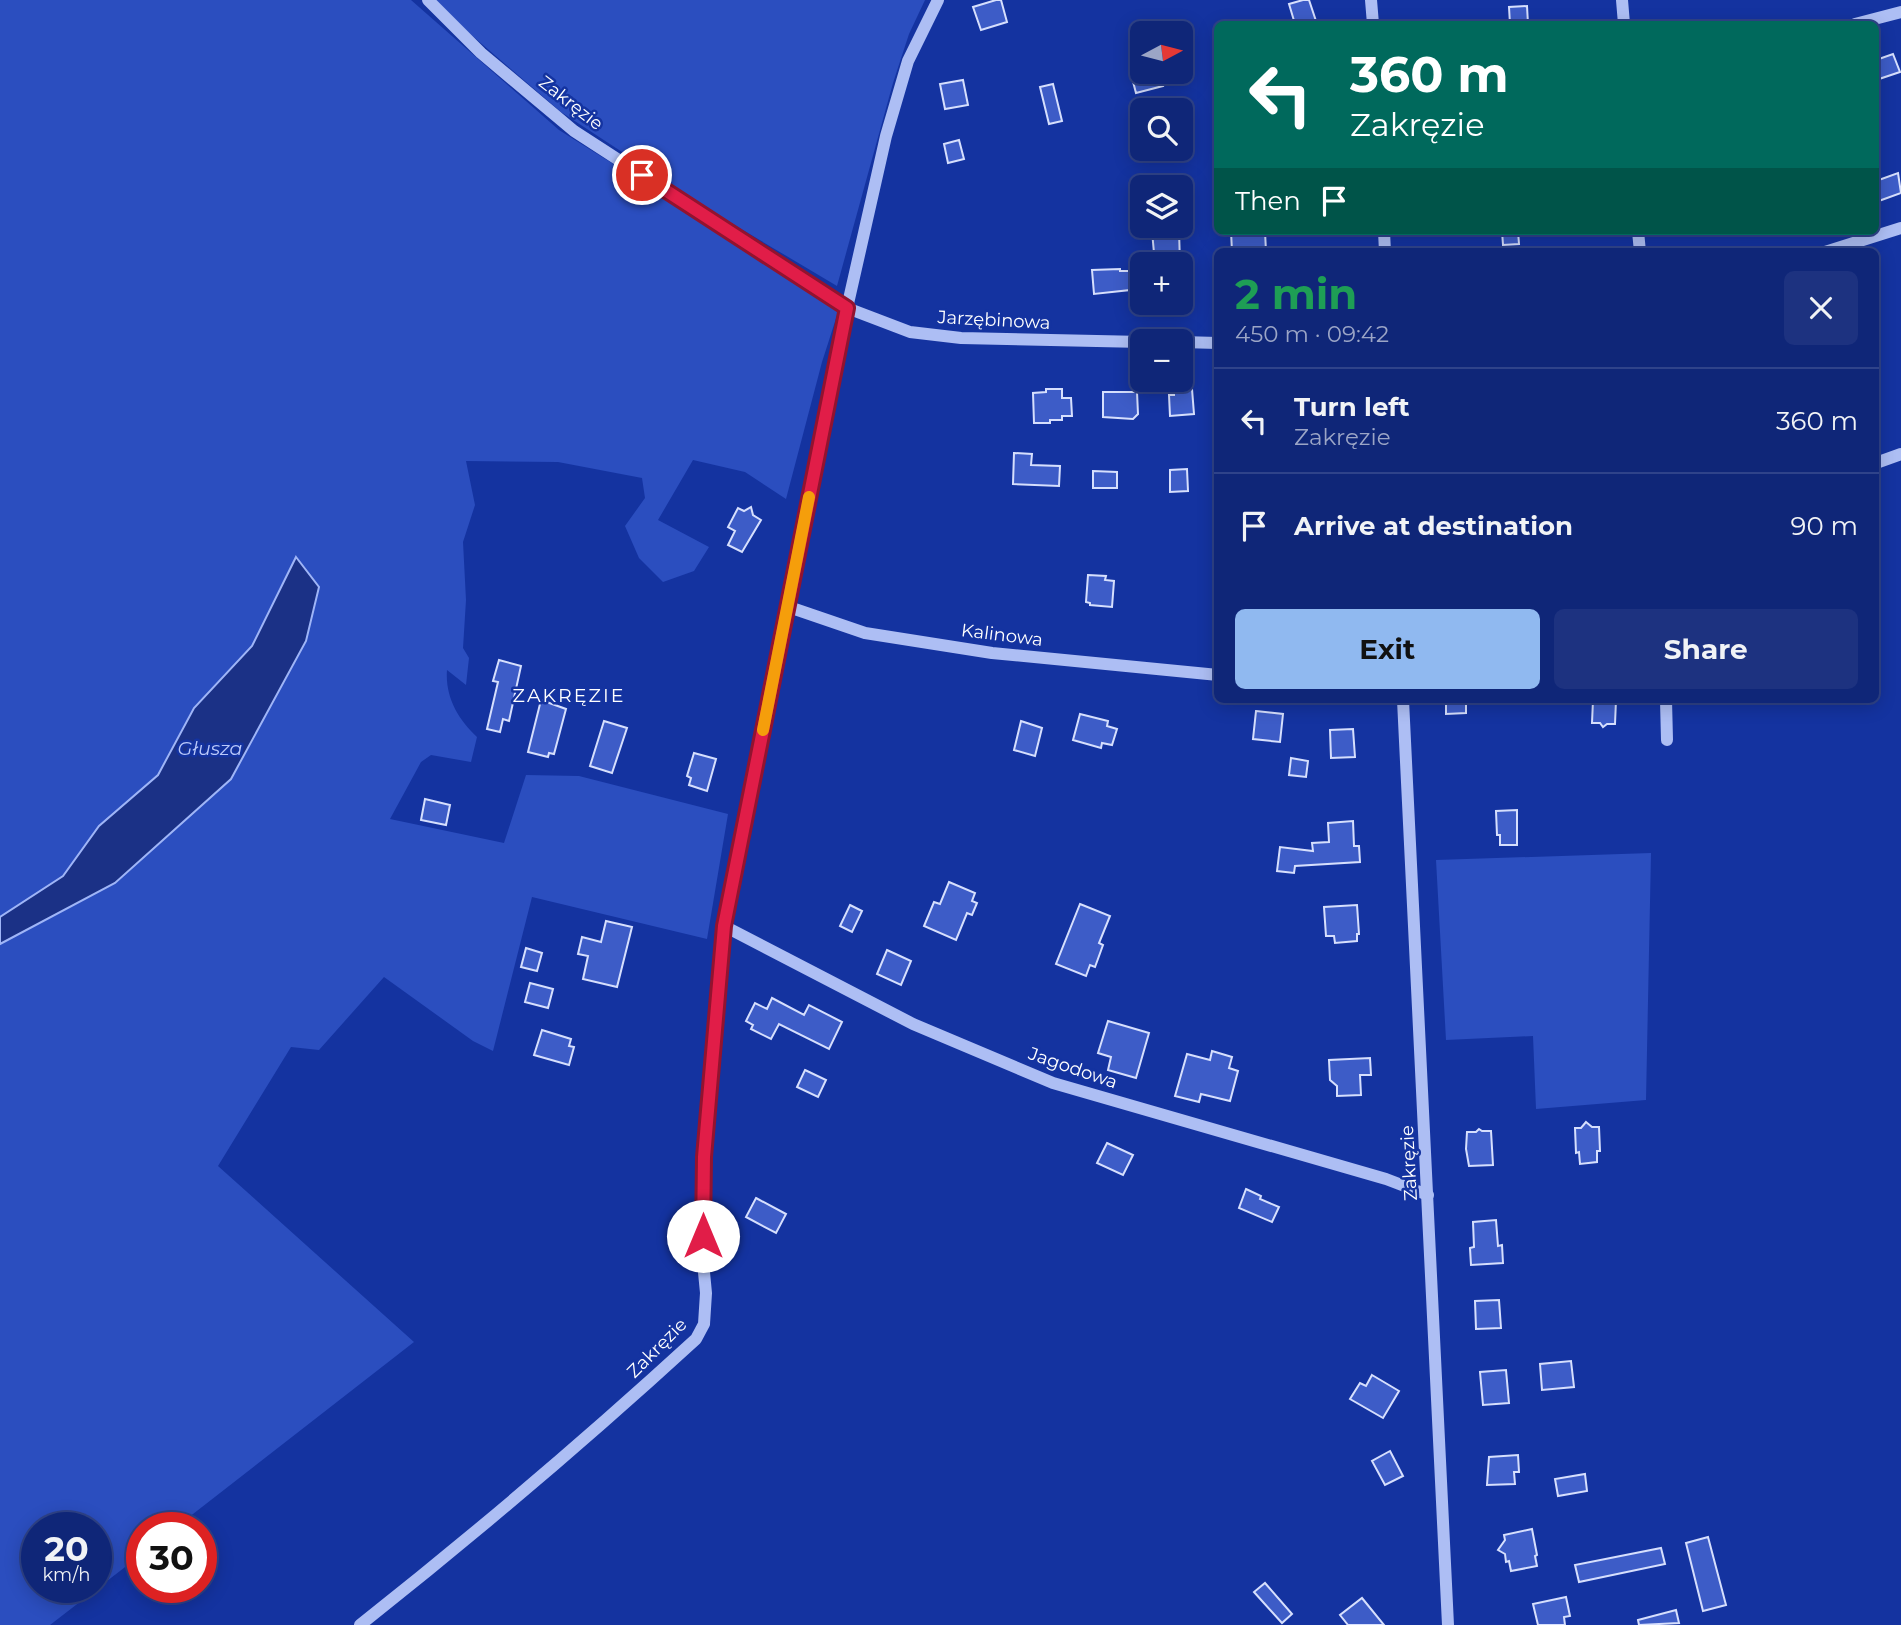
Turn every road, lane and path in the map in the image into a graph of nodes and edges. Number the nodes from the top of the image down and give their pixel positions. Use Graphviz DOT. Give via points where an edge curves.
graph roads {
  1 [pos="428,0"];
  2 [pos="938,0"];
  3 [pos="1371,0"];
  4 [pos="1622,0"];
  5 [pos="1901,12"];
  6 [pos="1373,21"];
  7 [pos="1624,21"];
  8 [pos="1866,21"];
  9 [pos="1901,228"];
  10 [pos="1879,235"];
  11 [pos="1879,235"];
  12 [pos="1838,248"];
  13 [pos="847,308"];
  14 [pos="1130,342"];
  15 [pos="1193,342"];
  16 [pos="1214,343"];
  17 [pos="1901,454"];
  18 [pos="1879,462"];
  19 [pos="786,606"];
  20 [pos="1214,676"];
  21 [pos="1403,703"];
  22 [pos="1666,703"];
  23 [pos="1667,740"];
  24 [pos="724,926"];
  25 [pos="1428,1195"];
  26 [pos="360,1625"];
  27 [pos="1448,1625"];
  1 -- 13 [label="street, Zakręzie" via="574,131"];
  2 -- 13 [label="street, Zakręzie" via="908,61"];
  3 -- 6 [label="street"];
  4 -- 7 [label="street"];
  5 -- 8 [label="street"];
  9 -- 10 [label="street"];
  11 -- 12 [label="street"];
  13 -- 14 [label="street, Jarzębinowa" via="910,332 961,338"];
  13 -- 19 [label="street, Zakręzie"];
  15 -- 16 [label="street"];
  17 -- 18 [label="street"];
  19 -- 20 [label="street, Kalinowa" via="865,633 992,653"];
  19 -- 24 [label="street, Zakręzie"];
  21 -- 25 [label="street, Zakręzie"];
  22 -- 23 [label="street"];
  24 -- 25 [label="street, Jagodowa" via="913,1024 1053,1083"];
  24 -- 26 [label="street, Zakręzie" via="704,1157 704,1324 696,1339 615,1413"];
  25 -- 27 [label="street, Zakręzie"];
}
